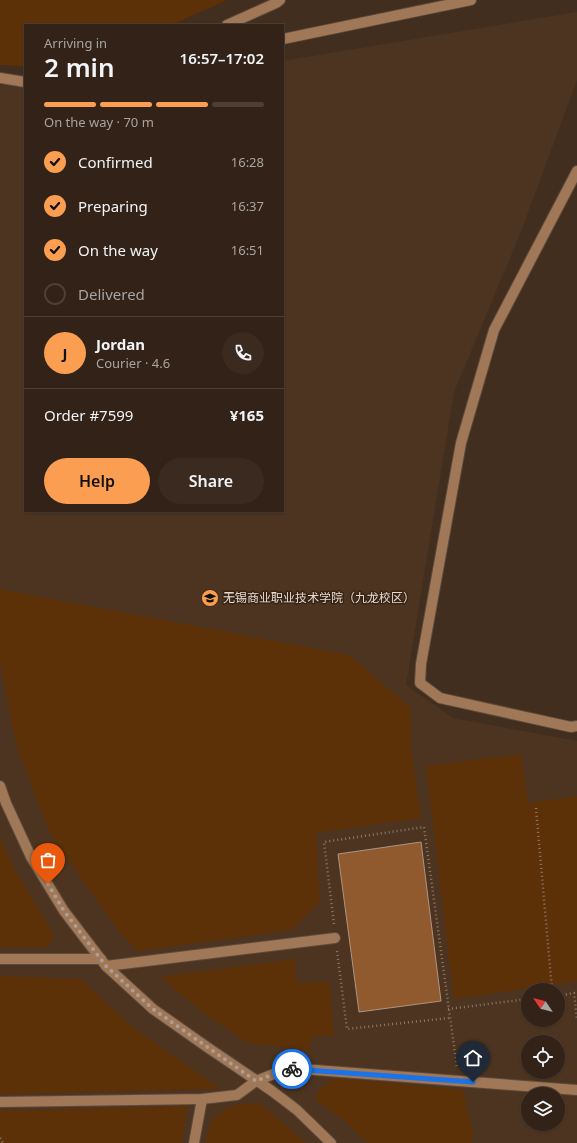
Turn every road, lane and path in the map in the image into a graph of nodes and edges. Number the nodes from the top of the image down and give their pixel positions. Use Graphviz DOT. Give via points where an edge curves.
graph roads {
  1 [pos="280,0"];
  2 [pos="471,0"];
  3 [pos="229,24"];
  4 [pos="284,39"];
  5 [pos="0,78"];
  6 [pos="24,82"];
  7 [pos="577,171"];
  8 [pos="577,726"];
  9 [pos="0,786"];
  10 [pos="536,808"];
  11 [pos="335,938"];
  12 [pos="0,959"];
  13 [pos="104,962"];
  14 [pos="551,983"];
  15 [pos="565,995"];
  16 [pos="521,1000"];
  17 [pos="448,1009"];
  18 [pos="449,1018"];
  19 [pos="577,1020"];
  20 [pos="256,1081"];
  21 [pos="459,1081"];
  22 [pos="577,1090"];
  23 [pos="202,1099"];
  24 [pos="0,1102"];
  25 [pos="0,1138"];
  26 [pos="3,1143"];
  27 [pos="194,1143"];
  28 [pos="331,1143"];
  1 -- 3 [label="street"];
  2 -- 4 [label="street"];
  5 -- 6 [label="street"];
  7 -- 8 [label="street" via="494,330 461,443 420,670 420,683 440,698 571,727"];
  9 -- 13 [label="street" via="31,857 64,911"];
  10 -- 14 [label="path"];
  11 -- 13 [label="street"];
  11 -- 17 [label="path" via="324,842 424,827"];
  11 -- 18 [label="path" via="347,1029"];
  12 -- 13 [label="street"];
  13 -- 20 [label="street" via="153,1009"];
  15 -- 19 [label="path" via="574,994"];
  16 -- 17 [label="path"];
  17 -- 18 [label="path"];
  18 -- 21 [label="path"];
  20 -- 21 [label="street" via="289,1068"];
  20 -- 23 [label="street" via="237,1095"];
  20 -- 28 [label="street" via="297,1110"];
  21 -- 22 [label="street"];
  23 -- 24 [label="street"];
  23 -- 27 [label="street"];
  25 -- 26 [label="path"];
}
